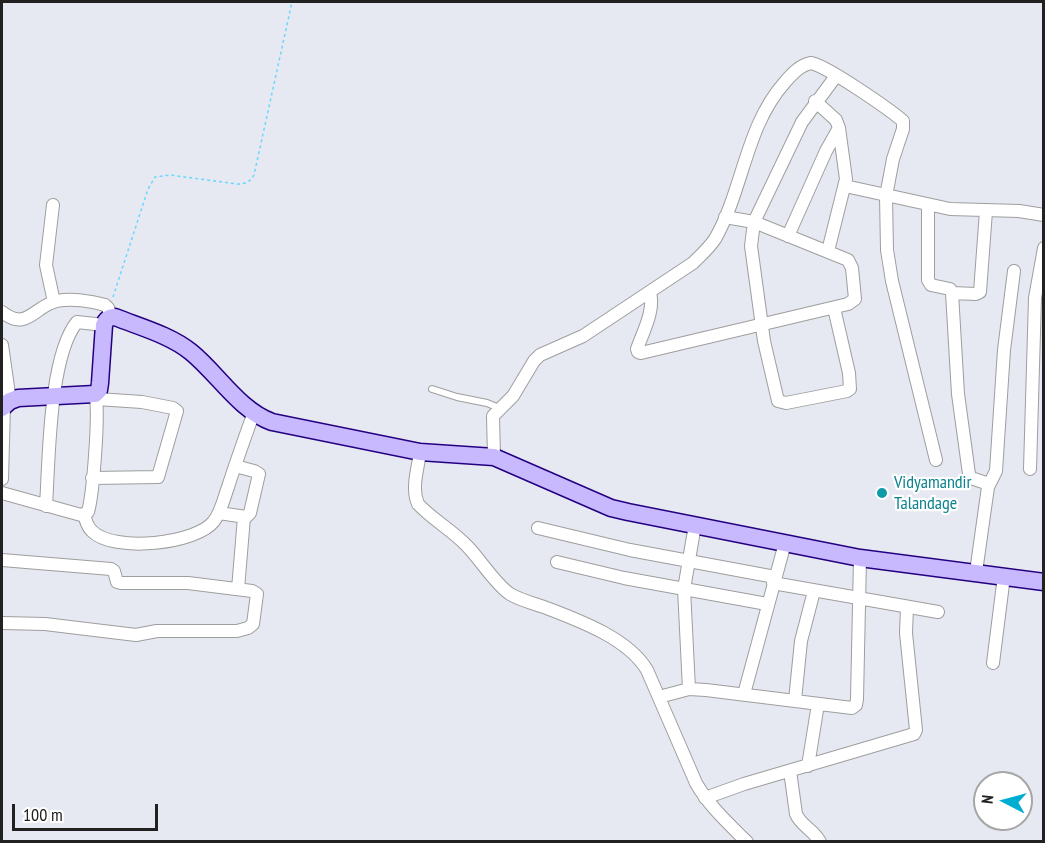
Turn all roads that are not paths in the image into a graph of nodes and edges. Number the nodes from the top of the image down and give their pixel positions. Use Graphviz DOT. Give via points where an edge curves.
graph roads {
  1 [pos="836,76"];
  2 [pos="815,101"];
  3 [pos="839,128"];
  4 [pos="845,186"];
  5 [pos="886,196"];
  6 [pos="53,205"];
  7 [pos="928,205"];
  8 [pos="987,211"];
  9 [pos="1044,216"];
  10 [pos="725,217"];
  11 [pos="754,222"];
  12 [pos="788,236"];
  13 [pos="1044,248"];
  14 [pos="828,251"];
  15 [pos="1014,271"];
  16 [pos="650,293"];
  17 [pos="952,293"];
  18 [pos="54,302"];
  19 [pos="834,308"];
  20 [pos="2,312"];
  21 [pos="108,316"];
  22 [pos="763,325"];
  23 [pos="2,345"];
  24 [pos="432,389"];
  25 [pos="54,396"];
  26 [pos="96,396"];
  27 [pos="5,405"];
  28 [pos="499,408"];
  29 [pos="254,412"];
  30 [pos="420,452"];
  31 [pos="494,457"];
  32 [pos="936,460"];
  33 [pos="235,466"];
  34 [pos="1030,469"];
  35 [pos="92,478"];
  36 [pos="2,479"];
  37 [pos="988,487"];
  38 [pos="2,493"];
  39 [pos="46,506"];
  40 [pos="219,513"];
  41 [pos="84,515"];
  42 [pos="244,517"];
  43 [pos="695,525"];
  44 [pos="538,528"];
  45 [pos="785,543"];
  46 [pos="860,558"];
  47 [pos="2,560"];
  48 [pos="690,561"];
  49 [pos="557,562"];
  50 [pos="976,572"];
  51 [pos="1004,576"];
  52 [pos="774,580"];
  53 [pos="1044,582"];
  54 [pos="238,589"];
  55 [pos="684,589"];
  56 [pos="814,591"];
  57 [pos="859,599"];
  58 [pos="767,604"];
  59 [pos="907,607"];
  60 [pos="938,612"];
  61 [pos="2,622"];
  62 [pos="993,663"];
  63 [pos="689,689"];
  64 [pos="744,694"];
  65 [pos="659,697"];
  66 [pos="795,700"];
  67 [pos="818,704"];
  68 [pos="808,766"];
  69 [pos="790,771"];
  70 [pos="705,798"];
  71 [pos="747,842"];
  72 [pos="820,842"];
  1 -- 2 [label="street"];
  1 -- 5 [label="street" via="903,121"];
  1 -- 10 [label="street" via="815,63 806,64 778,90 757,124"];
  2 -- 3 [label="street" via="832,115"];
  2 -- 11 [label="street"];
  3 -- 4 [label="street"];
  3 -- 12 [label="street"];
  4 -- 5 [label="street"];
  4 -- 14 [label="street"];
  5 -- 7 [label="street"];
  5 -- 32 [label="street" via="892,281"];
  6 -- 18 [label="street" via="46,265"];
  7 -- 8 [label="street"];
  7 -- 17 [label="street" via="928,283"];
  8 -- 9 [label="street"];
  8 -- 17 [label="street" via="980,292"];
  10 -- 11 [label="street"];
  10 -- 16 [label="street" via="706,251"];
  11 -- 12 [label="street"];
  11 -- 22 [label="street" via="751,246"];
  12 -- 14 [label="street"];
  13 -- 34 [label="street" via="1035,297"];
  14 -- 19 [label="street" via="850,263 856,295 853,302"];
  15 -- 37 [label="street" via="996,471"];
  16 -- 22 [label="street" via="650,308 637,349 641,353"];
  16 -- 28 [label="street" via="584,336 540,356 513,396"];
  17 -- 37 [label="street" via="958,394 968,470 971,478"];
  18 -- 20 [label="street" via="26,319 13,319"];
  18 -- 21 [label="street" via="105,305"];
  19 -- 22 [label="street"];
  19 -- 22 [label="street" via="851,385 847,391 786,403 778,401"];
  21 -- 25 [label="street" via="74,324 63,349"];
  21 -- 26 [label="street"];
  21 -- 29 [label="street" via="191,352"];
  23 -- 27 [label="street"];
  24 -- 28 [label="lane"];
  25 -- 26 [label="street"];
  25 -- 27 [label="street" via="18,398"];
  25 -- 39 [label="street"];
  26 -- 35 [label="street"];
  26 -- 35 [label="street" via="177,411 158,477"];
  27 -- 36 [label="street"];
  28 -- 31 [label="street" via="492,420"];
  29 -- 30 [label="street" via="272,422"];
  29 -- 33 [label="street"];
  30 -- 31 [label="street"];
  30 -- 65 [label="street" via="415,497 424,511 466,544 509,593 582,622 629,648 640,658"];
  31 -- 43 [label="street" via="611,508"];
  33 -- 40 [label="street"];
  33 -- 42 [label="street" via="259,474 249,516"];
  35 -- 41 [label="street" via="88,512"];
  37 -- 50 [label="street"];
  38 -- 39 [label="street"];
  39 -- 41 [label="street"];
  40 -- 41 [label="street" via="208,527 152,544 121,543 96,535"];
  40 -- 42 [label="street"];
  42 -- 54 [label="street"];
  43 -- 45 [label="street"];
  43 -- 48 [label="street"];
  44 -- 48 [label="street"];
  45 -- 46 [label="street"];
  45 -- 52 [label="street"];
  46 -- 50 [label="street"];
  46 -- 57 [label="street"];
  47 -- 54 [label="street" via="111,570 121,584 188,583"];
  48 -- 52 [label="street"];
  48 -- 55 [label="street"];
  49 -- 55 [label="street"];
  50 -- 51 [label="street"];
  51 -- 53 [label="street"];
  51 -- 62 [label="street"];
  52 -- 56 [label="street"];
  52 -- 58 [label="street"];
  54 -- 61 [label="street" via="255,592 257,598 253,624 237,632 157,631 136,635"];
  55 -- 58 [label="street"];
  55 -- 63 [label="street"];
  56 -- 57 [label="street"];
  56 -- 66 [label="street" via="801,641"];
  57 -- 59 [label="street"];
  57 -- 67 [label="street" via="856,705 848,709"];
  58 -- 64 [label="street"];
  59 -- 60 [label="street"];
  59 -- 68 [label="street" via="916,732"];
  63 -- 64 [label="street"];
  63 -- 65 [label="street"];
  64 -- 66 [label="street"];
  65 -- 70 [label="street"];
  66 -- 67 [label="street"];
  67 -- 68 [label="street"];
  68 -- 69 [label="street"];
  69 -- 70 [label="street"];
  69 -- 72 [label="street" via="798,819"];
  70 -- 71 [label="street"];
}
